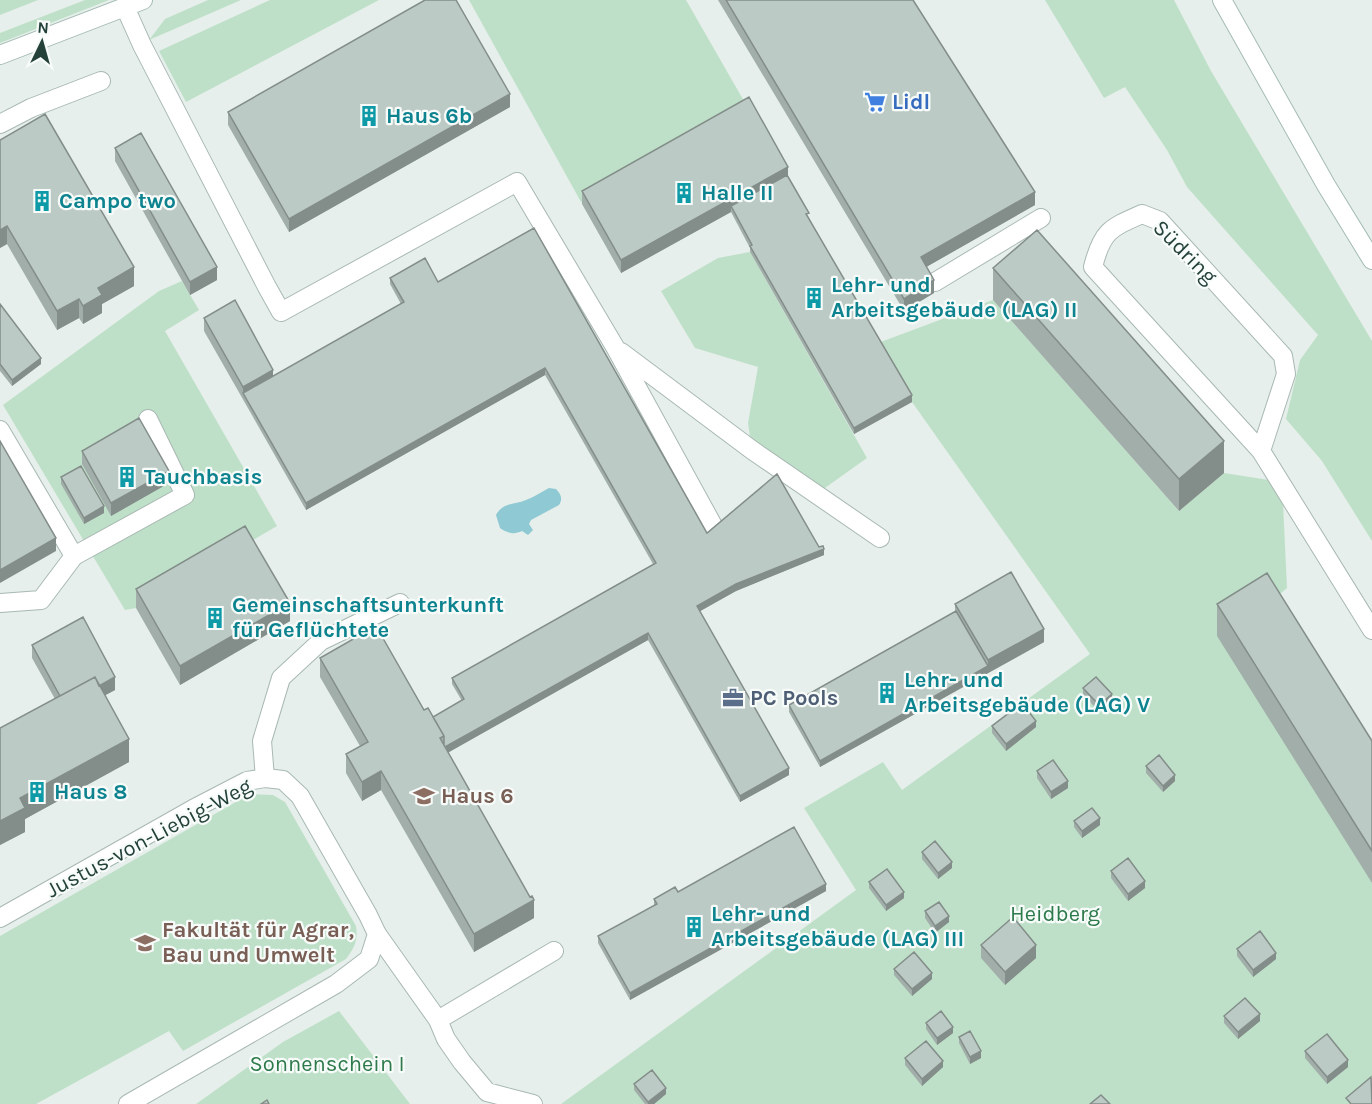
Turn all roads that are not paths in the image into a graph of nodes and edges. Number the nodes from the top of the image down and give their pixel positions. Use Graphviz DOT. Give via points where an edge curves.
graph roads {
  1 [pos="143,0"];
  2 [pos="1222,0"];
  3 [pos="125,8"];
  4 [pos="0,55"];
  5 [pos="101,81"];
  6 [pos="0,124"];
  7 [pos="1041,218"];
  8 [pos="1372,260"];
  9 [pos="935,282"];
  10 [pos="615,347"];
  11 [pos="148,419"];
  12 [pos="0,430"];
  13 [pos="1261,450"];
  14 [pos="716,531"];
  15 [pos="880,538"];
  16 [pos="74,556"];
  17 [pos="0,603"];
  18 [pos="400,603"];
  19 [pos="1372,630"];
  20 [pos="266,778"];
  21 [pos="0,918"];
  22 [pos="377,934"];
  23 [pos="554,951"];
  24 [pos="438,1020"];
  25 [pos="128,1104"];
  26 [pos="533,1104"];
  1 -- 3 [label="street"];
  2 -- 8 [label="street"];
  3 -- 4 [label="street"];
  3 -- 10 [label="street" via="281,312 517,182"];
  5 -- 6 [label="street"];
  7 -- 9 [label="street"];
  10 -- 14 [label="street"];
  10 -- 15 [label="street" via="752,450"];
  11 -- 16 [label="street" via="185,495"];
  12 -- 16 [label="street"];
  13 -- 13 [label="street, Südring" via="1286,374 1283,356 1160,221 1142,213 1113,226 1098,246 1093,267"];
  13 -- 19 [label="street, Südring"];
  16 -- 17 [label="street" via="41,600"];
  18 -- 20 [label="street" via="321,641 281,678 262,741"];
  20 -- 21 [label="street, Justus-von-Liebig-Weg" via="247,782 193,809"];
  20 -- 22 [label="street, Justus-von-Liebig-Weg" via="283,780 300,796"];
  22 -- 24 [label="street, Justus-von-Liebig-Weg"];
  22 -- 25 [label="street" via="369,959 336,984"];
  23 -- 24 [label="street"];
  24 -- 26 [label="street, Justus-von-Liebig-Weg" via="446,1039 487,1092"];
}
